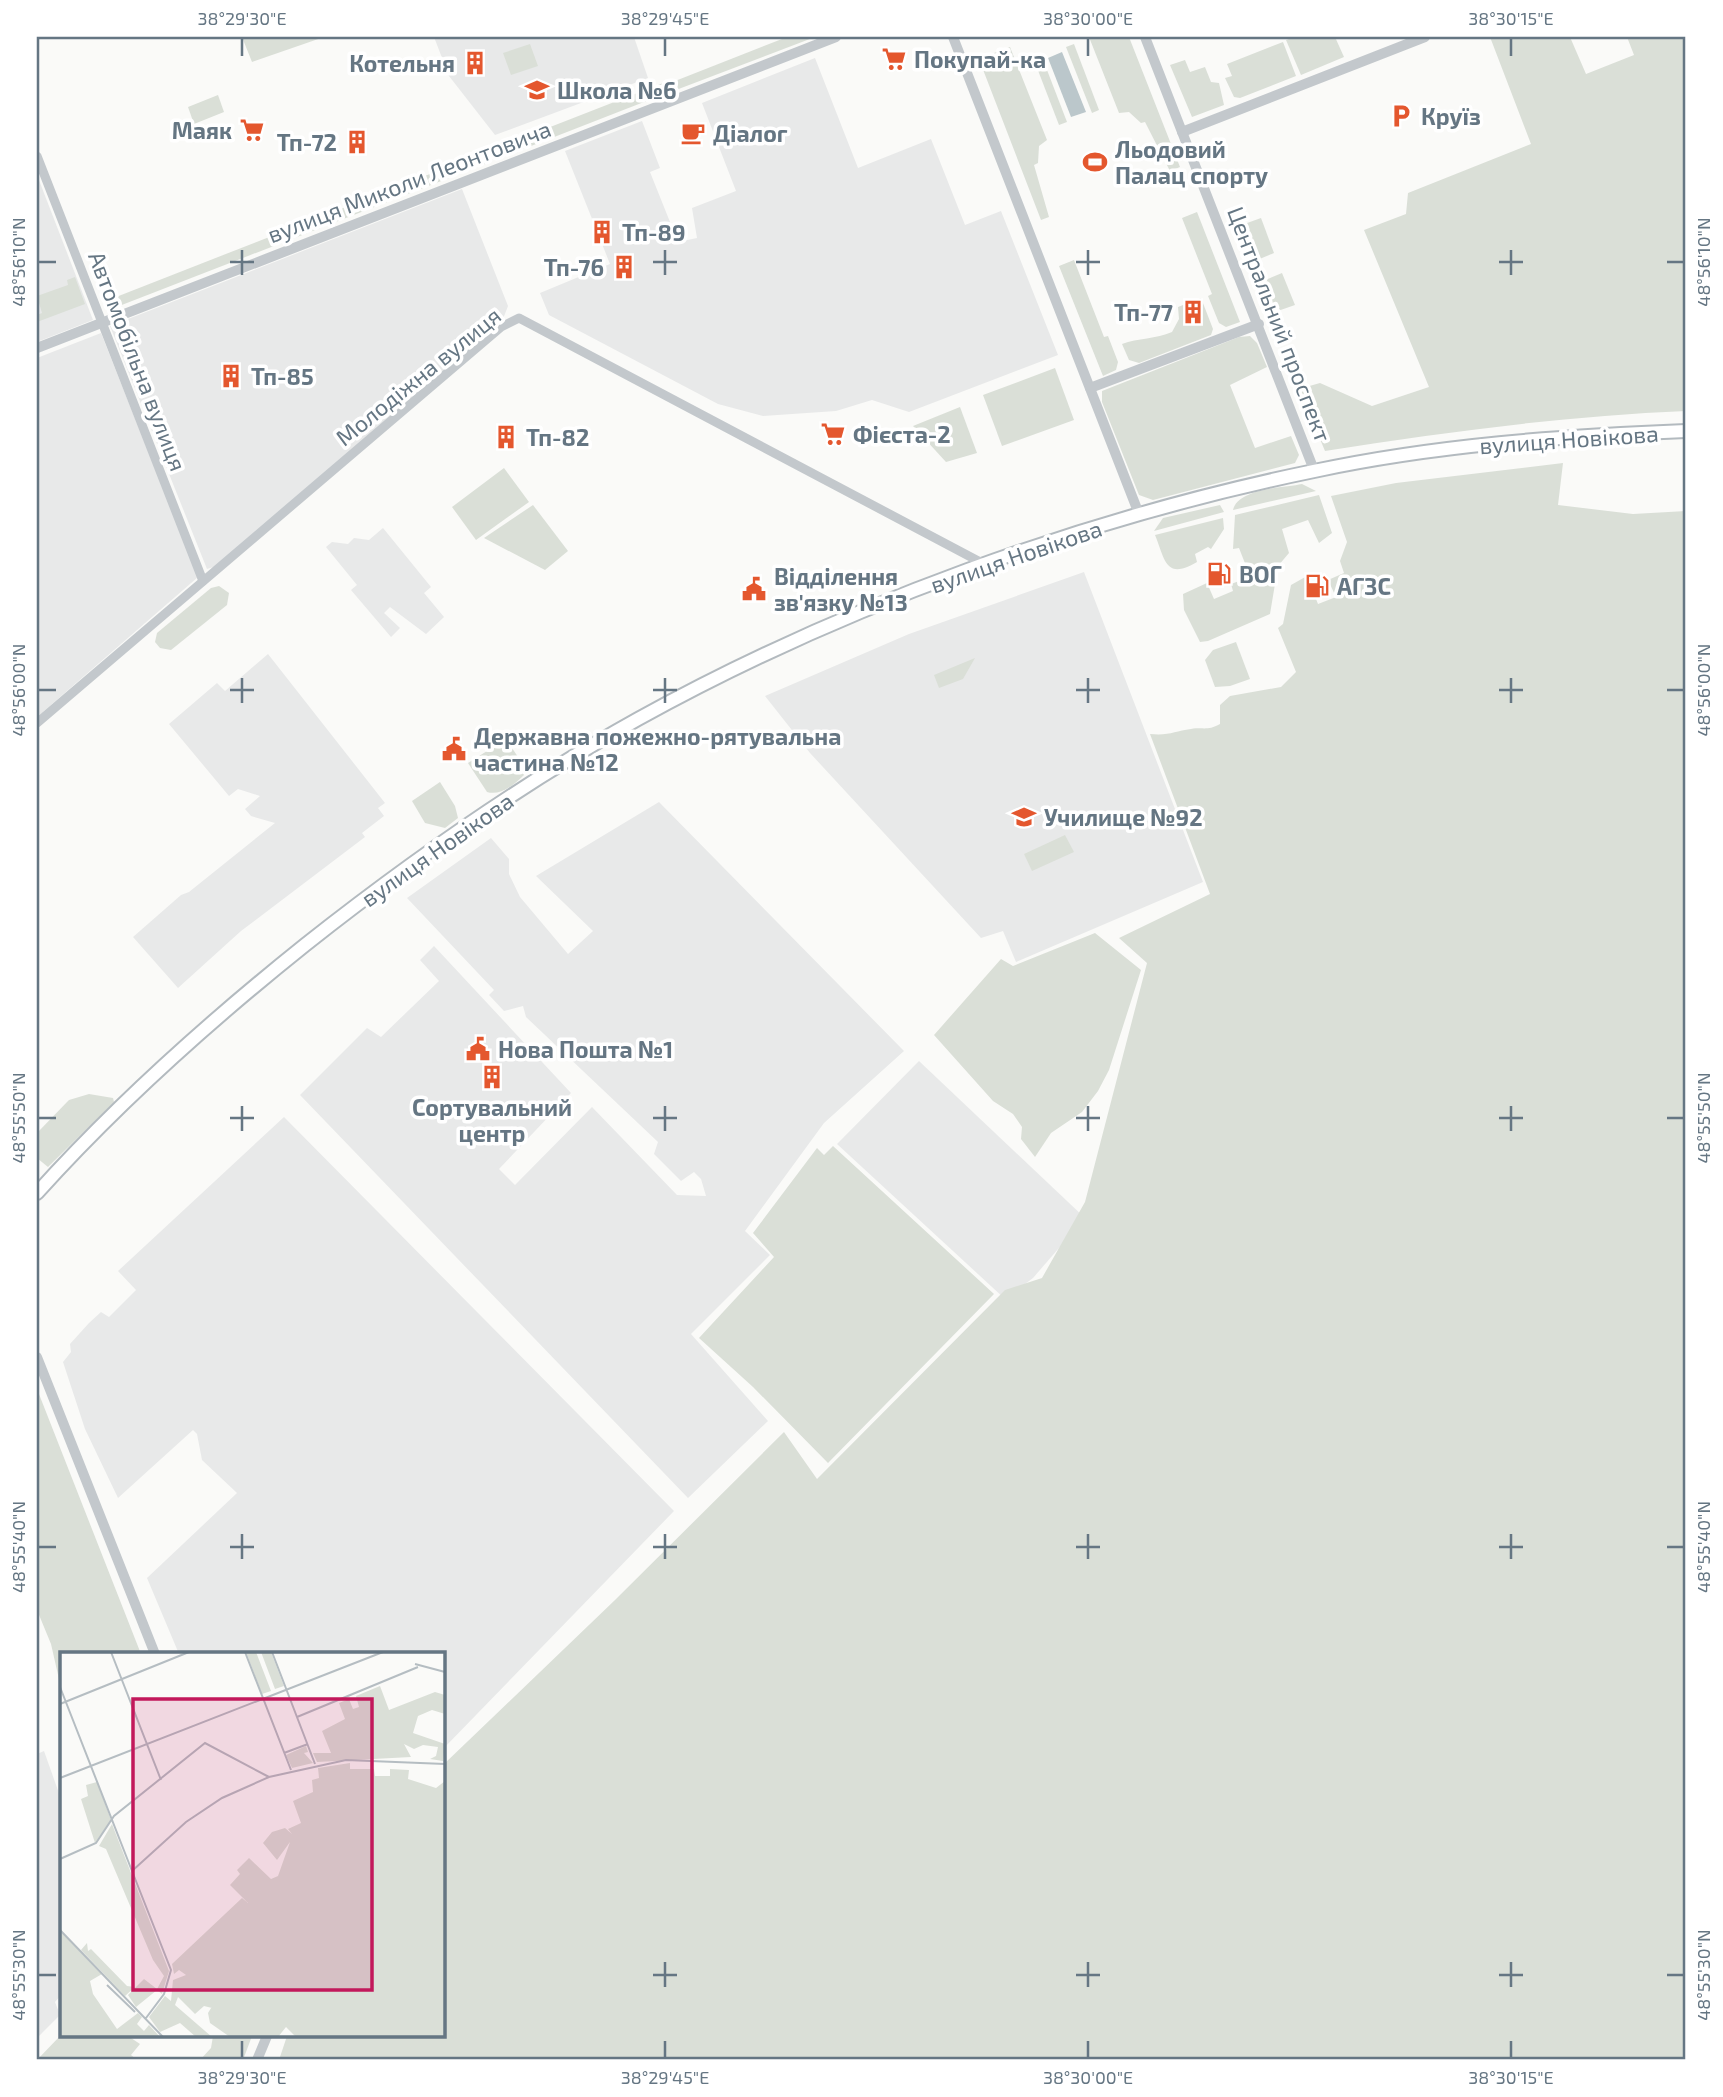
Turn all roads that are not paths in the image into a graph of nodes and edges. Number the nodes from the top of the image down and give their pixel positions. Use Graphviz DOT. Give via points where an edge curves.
graph roads {
  1 [pos="836,37"];
  2 [pos="953,37"];
  3 [pos="1145,37"];
  4 [pos="1425,37"];
  5 [pos="1182,132"];
  6 [pos="37,156"];
  7 [pos="102,323"];
  8 [pos="1259,324"];
  9 [pos="37,348"];
  10 [pos="1090,388"];
  11 [pos="1686,431"];
  12 [pos="1314,470"];
  13 [pos="1139,514"];
  14 [pos="984,564"];
  15 [pos="203,581"];
  16 [pos="37,723"];
  17 [pos="37,1193"];
  18 [pos="37,1357"];
  19 [pos="154,1652"];
  20 [pos="266,2038"];
  21 [pos="257,2060"];
  1 -- 7 [label="street, вулиця Миколи Леонтовича"];
  2 -- 10 [label="street"];
  3 -- 5 [label="street, Центральний проспект"];
  4 -- 5 [label="street"];
  5 -- 8 [label="street, Центральний проспект"];
  6 -- 7 [label="street, Автомобільна вулиця"];
  7 -- 9 [label="street, вулиця Миколи Леонтовича"];
  7 -- 15 [label="street, Автомобільна вулиця"];
  8 -- 10 [label="street"];
  8 -- 12 [label="street, Центральний проспект"];
  10 -- 13 [label="street"];
  11 -- 12 [label="main road, вулиця Новікова" via="1533,440"];
  12 -- 13 [label="main road, вулиця Новікова"];
  13 -- 14 [label="main road, вулиця Новікова"];
  14 -- 15 [label="street, Молодіжна вулиця" via="519,318 501,327"];
  14 -- 17 [label="main road, вулиця Новікова" via="769,654 642,717 537,780 384,884 266,976 178,1052"];
  15 -- 16 [label="street, Молодіжна вулиця"];
  18 -- 19 [label="street"];
  20 -- 21 [label="street"];
}
